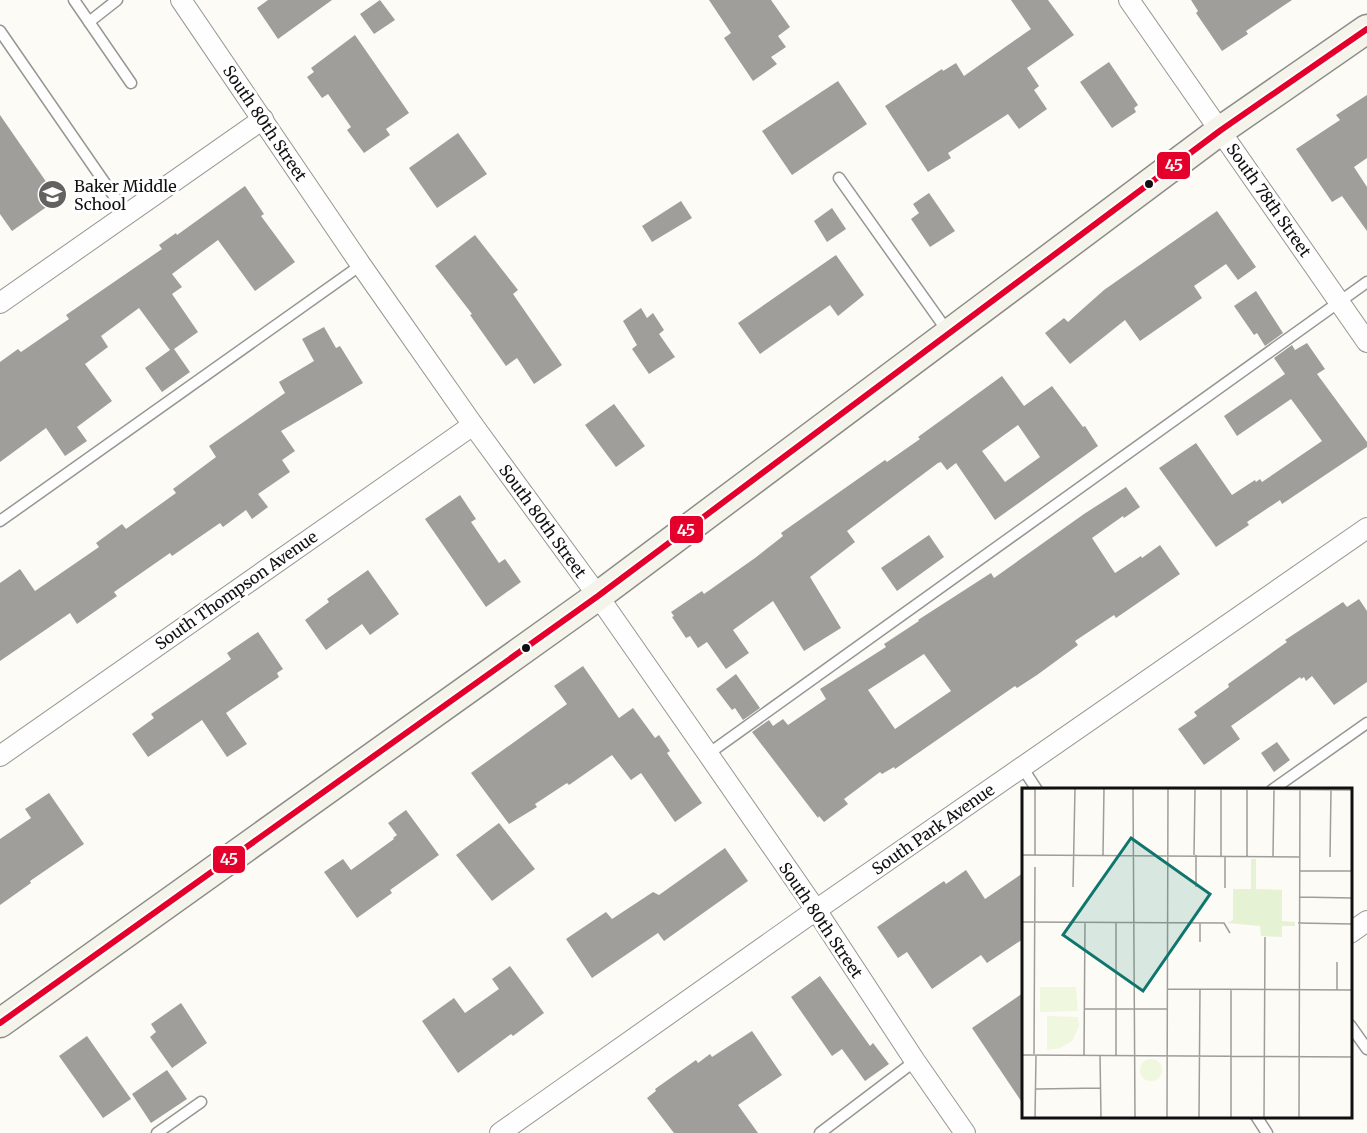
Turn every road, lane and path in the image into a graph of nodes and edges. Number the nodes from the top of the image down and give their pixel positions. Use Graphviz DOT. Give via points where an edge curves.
graph roads {
  1 [pos="74,0"];
  2 [pos="117,0"];
  3 [pos="181,0"];
  4 [pos="1130,0"];
  5 [pos="89,22"];
  6 [pos="1367,29"];
  7 [pos="0,31"];
  8 [pos="131,83"];
  9 [pos="263,119"];
  10 [pos="1221,130"];
  11 [pos="839,178"];
  12 [pos="127,215"];
  13 [pos="361,265"];
  14 [pos="1367,282"];
  15 [pos="1339,301"];
  16 [pos="0,303"];
  17 [pos="949,333"];
  18 [pos="1367,342"];
  19 [pos="472,425"];
  20 [pos="0,521"];
  21 [pos="1367,528"];
  22 [pos="598,596"];
  23 [pos="1367,723"];
  24 [pos="708,754"];
  25 [pos="0,756"];
  26 [pos="1022,767"];
  27 [pos="1035,788"];
  28 [pos="1273,788"];
  29 [pos="816,910"];
  30 [pos="1367,921"];
  31 [pos="1352,932"];
  32 [pos="0,1023"];
  33 [pos="1352,1028"];
  34 [pos="1367,1049"];
  35 [pos="915,1061"];
  36 [pos="201,1102"];
  37 [pos="1257,1118"];
  38 [pos="157,1133"];
  39 [pos="500,1133"];
  40 [pos="820,1133"];
  41 [pos="965,1133"];
  42 [pos="1268,1133"];
  1 -- 5 [label="lane"];
  2 -- 5 [label="lane"];
  3 -- 9 [label="street, South 80th Street"];
  4 -- 10 [label="street, South 78th Street"];
  5 -- 8 [label="lane"];
  6 -- 10 [label="main road"];
  7 -- 12 [label="lane"];
  9 -- 12 [label="street"];
  9 -- 13 [label="street, South 80th Street"];
  10 -- 15 [label="street, South 78th Street"];
  10 -- 17 [label="main road"];
  11 -- 17 [label="lane"];
  12 -- 16 [label="street"];
  13 -- 19 [label="street, South 80th Street"];
  13 -- 20 [label="lane"];
  14 -- 15 [label="lane"];
  15 -- 18 [label="street, South 78th Street"];
  15 -- 24 [label="lane"];
  17 -- 22 [label="main road"];
  19 -- 22 [label="street, South 80th Street"];
  19 -- 25 [label="street, South Thompson Avenue"];
  21 -- 26 [label="street, South Park Avenue"];
  22 -- 24 [label="street, South 80th Street"];
  22 -- 32 [label="main road"];
  23 -- 28 [label="lane"];
  24 -- 29 [label="street, South 80th Street"];
  26 -- 27 [label="lane"];
  26 -- 29 [label="street, South Park Avenue"];
  29 -- 35 [label="street, South 80th Street"];
  29 -- 39 [label="street, South Park Avenue"];
  30 -- 31 [label="street"];
  33 -- 34 [label="lane"];
  35 -- 40 [label="lane"];
  35 -- 41 [label="street, South 80th Street"];
  36 -- 38 [label="lane"];
  37 -- 42 [label="lane"];
}
